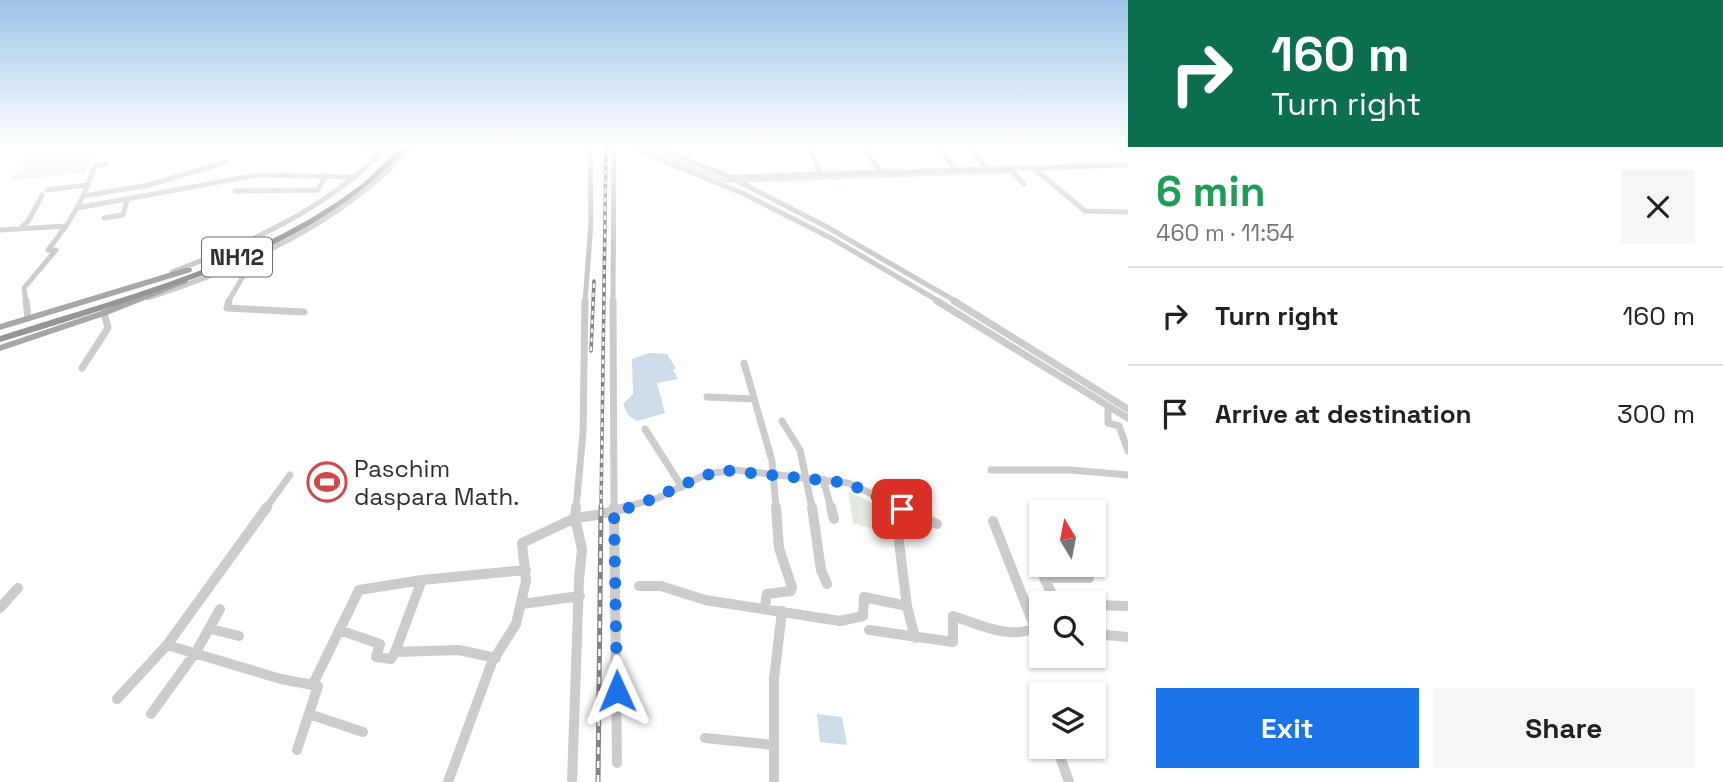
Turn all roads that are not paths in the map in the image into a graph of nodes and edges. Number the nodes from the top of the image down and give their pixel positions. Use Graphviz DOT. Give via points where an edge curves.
graph roads {
  1 [pos="153,183"];
  2 [pos="210,183"];
  3 [pos="295,183"];
  4 [pos="321,183"];
  5 [pos="347,183"];
  6 [pos="354,183"];
  7 [pos="365,183"];
  8 [pos="374,183"];
  9 [pos="590,183"];
  10 [pos="613,183"];
  11 [pos="720,183"];
  12 [pos="740,183"];
  13 [pos="1052,183"];
  14 [pos="86,185"];
  15 [pos="143,186"];
  16 [pos="291,189"];
  17 [pos="47,190"];
  18 [pos="235,191"];
  19 [pos="42,195"];
  20 [pos="83,197"];
  21 [pos="127,200"];
  22 [pos="77,208"];
  23 [pos="1128,212"];
  24 [pos="104,218"];
  25 [pos="66,226"];
  26 [pos="20,229"];
  27 [pos="0,230"];
  28 [pos="250,257"];
  29 [pos="224,263"];
  30 [pos="188,270"];
  31 [pos="138,284"];
  32 [pos="122,306"];
  33 [pos="304,312"];
  34 [pos="104,313"];
  35 [pos="28,318"];
  36 [pos="46,320"];
  37 [pos="0,329"];
  38 [pos="0,339"];
  39 [pos="0,348"];
  40 [pos="744,363"];
  41 [pos="82,368"];
  42 [pos="707,397"];
  43 [pos="754,399"];
  44 [pos="1108,409"];
  45 [pos="1128,409"];
  46 [pos="1128,418"];
  47 [pos="782,421"];
  48 [pos="645,429"];
  49 [pos="1128,451"];
  50 [pos="991,470"];
  51 [pos="774,474"];
  52 [pos="290,475"];
  53 [pos="1128,475"];
  54 [pos="808,478"];
  55 [pos="823,479"];
  56 [pos="681,487"];
  57 [pos="902,509"];
  58 [pos="605,513"];
  59 [pos="575,518"];
  60 [pos="834,519"];
  61 [pos="993,521"];
  62 [pos="937,524"];
  63 [pos="526,570"];
  64 [pos="422,580"];
  65 [pos="827,584"];
  66 [pos="639,586"];
  67 [pos="18,589"];
  68 [pos="580,596"];
  69 [pos="522,604"];
  70 [pos="1106,605"];
  71 [pos="907,606"];
  72 [pos="1128,606"];
  73 [pos="765,607"];
  74 [pos="0,608"];
  75 [pos="220,609"];
  76 [pos="782,611"];
  77 [pos="211,629"];
  78 [pos="339,630"];
  79 [pos="869,630"];
  80 [pos="1106,635"];
  81 [pos="239,636"];
  82 [pos="1128,637"];
  83 [pos="915,638"];
  84 [pos="167,645"];
  85 [pos="196,652"];
  86 [pos="396,652"];
  87 [pos="496,658"];
  88 [pos="313,684"];
  89 [pos="117,699"];
  90 [pos="151,714"];
  91 [pos="309,714"];
  92 [pos="363,732"];
  93 [pos="705,738"];
  94 [pos="773,746"];
  95 [pos="298,750"];
  96 [pos="1061,759"];
  97 [pos="617,763"];
  98 [pos="448,782"];
  99 [pos="572,782"];
  100 [pos="774,782"];
  101 [pos="1069,782"];
  1 -- 15 [label="street"];
  2 -- 21 [label="street"];
  3 -- 16 [label="street"];
  4 -- 16 [label="street" via="318,190"];
  5 -- 31 [label="street" via="272,229"];
  6 -- 30 [label="highway, NH12" via="309,215"];
  7 -- 29 [label="highway, NH12" via="327,211"];
  8 -- 28 [label="street" via="337,211"];
  9 -- 59 [label="street" via="583,433"];
  10 -- 58 [label="street"];
  11 -- 46 [label="street" via="831,238"];
  12 -- 45 [label="street" via="911,274"];
  13 -- 23 [label="street" via="1085,211"];
  14 -- 17 [label="street"];
  14 -- 20 [label="street"];
  15 -- 20 [label="street"];
  16 -- 18 [label="street"];
  19 -- 26 [label="street"];
  20 -- 22 [label="street"];
  21 -- 22 [label="street"];
  21 -- 24 [label="street" via="123,215"];
  22 -- 25 [label="street"];
  25 -- 26 [label="street"];
  25 -- 35 [label="street" via="48,250 57,250 23,288"];
  26 -- 27 [label="street"];
  28 -- 32 [label="street" via="190,284"];
  28 -- 33 [label="street" via="227,308"];
  29 -- 32 [label="main road"];
  29 -- 36 [label="highway, NH12"];
  30 -- 31 [label="main road"];
  30 -- 36 [label="highway, NH12"];
  31 -- 35 [label="main road"];
  32 -- 34 [label="main road"];
  34 -- 39 [label="main road"];
  34 -- 41 [label="street" via="108,328"];
  35 -- 37 [label="main road"];
  36 -- 37 [label="highway, NH12"];
  36 -- 38 [label="highway, NH12"];
  40 -- 43 [label="street"];
  42 -- 43 [label="street"];
  43 -- 51 [label="street"];
  44 -- 49 [label="street" via="1108,423 1119,426"];
  47 -- 54 [label="street" via="800,450"];
  48 -- 56 [label="street"];
  50 -- 53 [label="street"];
  51 -- 54 [label="street"];
  51 -- 56 [label="street" via="723,470"];
  51 -- 73 [label="street" via="779,548 792,587 788,592 767,594"];
  52 -- 84 [label="street"];
  54 -- 55 [label="street"];
  54 -- 65 [label="street"];
  55 -- 57 [label="street" via="848,483"];
  55 -- 60 [label="street"];
  56 -- 58 [label="street"];
  57 -- 62 [label="street"];
  57 -- 71 [label="street" via="899,542"];
  58 -- 59 [label="street"];
  58 -- 97 [label="street"];
  59 -- 63 [label="street" via="522,543"];
  59 -- 68 [label="street" via="583,554"];
  61 -- 83 [label="street" via="1035,628 1012,632 953,616 953,642"];
  63 -- 64 [label="street"];
  63 -- 69 [label="street"];
  64 -- 78 [label="street" via="359,590"];
  64 -- 86 [label="street"];
  66 -- 73 [label="street" via="661,586 705,600"];
  67 -- 74 [label="street"];
  68 -- 69 [label="street"];
  68 -- 99 [label="street"];
  69 -- 87 [label="street"];
  70 -- 72 [label="street"];
  71 -- 76 [label="street" via="864,597 863,616 840,621"];
  71 -- 83 [label="street"];
  73 -- 76 [label="street"];
  75 -- 77 [label="street"];
  76 -- 94 [label="street"];
  77 -- 81 [label="street"];
  77 -- 85 [label="street"];
  78 -- 86 [label="street" via="380,644 376,657 391,659"];
  78 -- 88 [label="street"];
  79 -- 83 [label="street"];
  80 -- 82 [label="street"];
  84 -- 85 [label="street"];
  84 -- 89 [label="street"];
  85 -- 88 [label="street" via="281,679"];
  85 -- 90 [label="street"];
  86 -- 87 [label="street" via="464,651"];
  87 -- 98 [label="street"];
  88 -- 91 [label="street" via="319,690"];
  91 -- 92 [label="street"];
  91 -- 95 [label="street"];
  93 -- 94 [label="street"];
  94 -- 100 [label="street"];
  96 -- 101 [label="street"];
}
